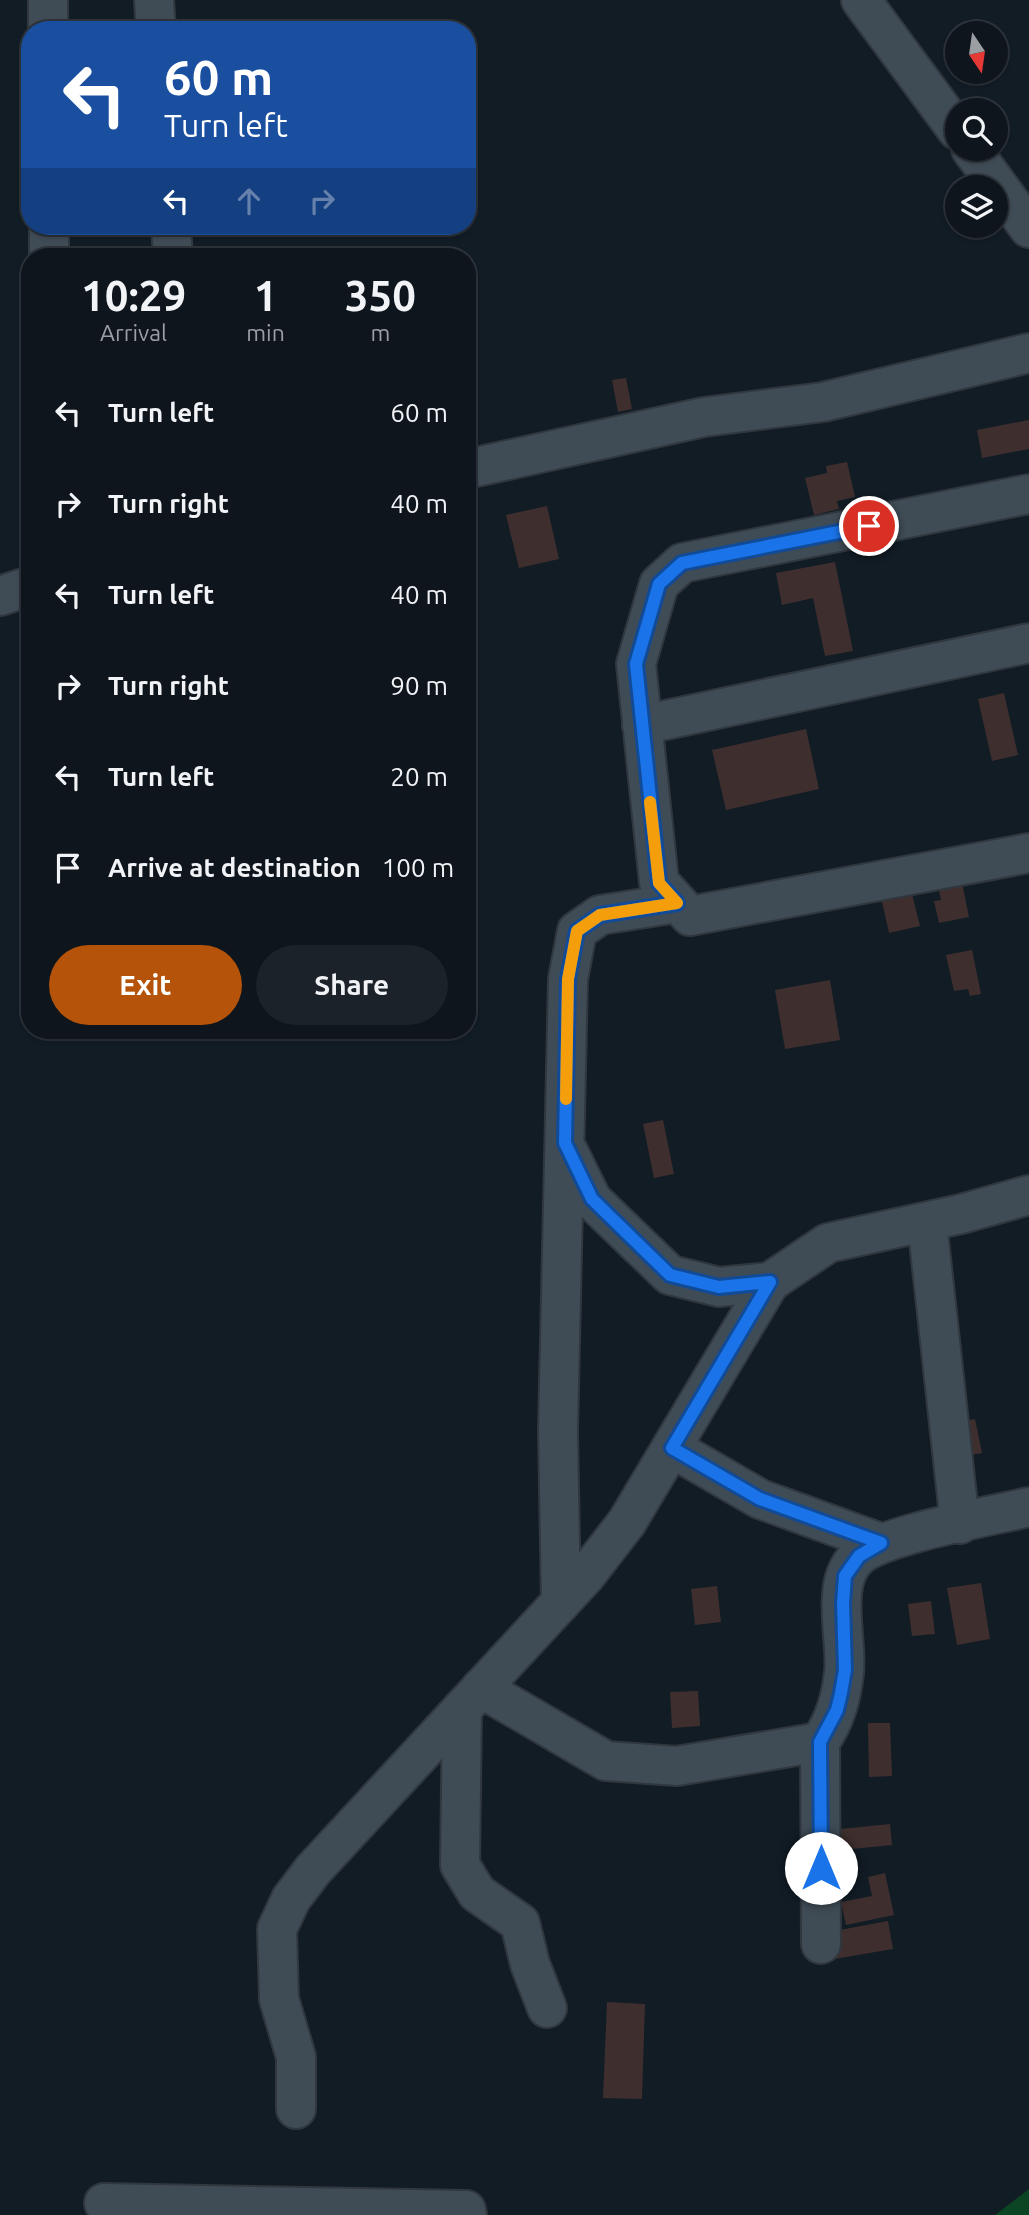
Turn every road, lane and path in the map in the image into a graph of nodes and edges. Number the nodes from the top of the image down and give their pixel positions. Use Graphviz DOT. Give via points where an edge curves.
graph roads {
  1 [pos="48,0"];
  2 [pos="154,0"];
  3 [pos="861,0"];
  4 [pos="48,21"];
  5 [pos="155,21"];
  6 [pos="945,114"];
  7 [pos="980,161"];
  8 [pos="1029,228"];
  9 [pos="1029,353"];
  10 [pos="476,467"];
  11 [pos="1029,494"];
  12 [pos="21,589"];
  13 [pos="0,596"];
  14 [pos="1029,643"];
  15 [pos="642,725"];
  16 [pos="1029,853"];
  17 [pos="677,903"];
  18 [pos="565,1143"];
  19 [pos="1029,1195"];
  20 [pos="928,1222"];
  21 [pos="770,1282"];
  22 [pos="672,1448"];
  23 [pos="1029,1507"];
  24 [pos="960,1524"];
  25 [pos="881,1543"];
  26 [pos="561,1602"];
  27 [pos="472,1698"];
  28 [pos="820,1742"];
  29 [pos="821,1944"];
  30 [pos="547,2008"];
  31 [pos="296,2109"];
  32 [pos="103,2203"];
  33 [pos="454,2213"];
  1 -- 4 [label="street"];
  2 -- 5 [label="street"];
  3 -- 6 [label="street"];
  7 -- 8 [label="street"];
  9 -- 10 [label="street" via="823,402 704,417"];
  11 -- 15 [label="street" via="682,563 659,584 636,664"];
  12 -- 13 [label="street"];
  14 -- 15 [label="street"];
  15 -- 17 [label="street" via="659,883"];
  16 -- 17 [label="street" via="690,916"];
  17 -- 18 [label="street" via="600,915 577,931 568,979"];
  18 -- 21 [label="street" via="592,1199 670,1275 719,1287"];
  18 -- 26 [label="street" via="558,1431"];
  19 -- 20 [label="street"];
  20 -- 21 [label="street" via="828,1243"];
  20 -- 24 [label="street"];
  21 -- 22 [label="street"];
  22 -- 25 [label="street" via="760,1499"];
  22 -- 26 [label="street" via="627,1522"];
  23 -- 24 [label="street"];
  24 -- 25 [label="street"];
  25 -- 28 [label="street" via="859,1556 845,1576 843,1681 837,1710"];
  26 -- 27 [label="street"];
  27 -- 28 [label="street" via="606,1761 677,1766"];
  27 -- 30 [label="street" via="460,1865 477,1892 520,1923"];
  27 -- 31 [label="street" via="313,1870 291,1899 277,1929 279,1999 296,2057"];
  28 -- 29 [label="street"];
  32 -- 33 [label="street"];
}
